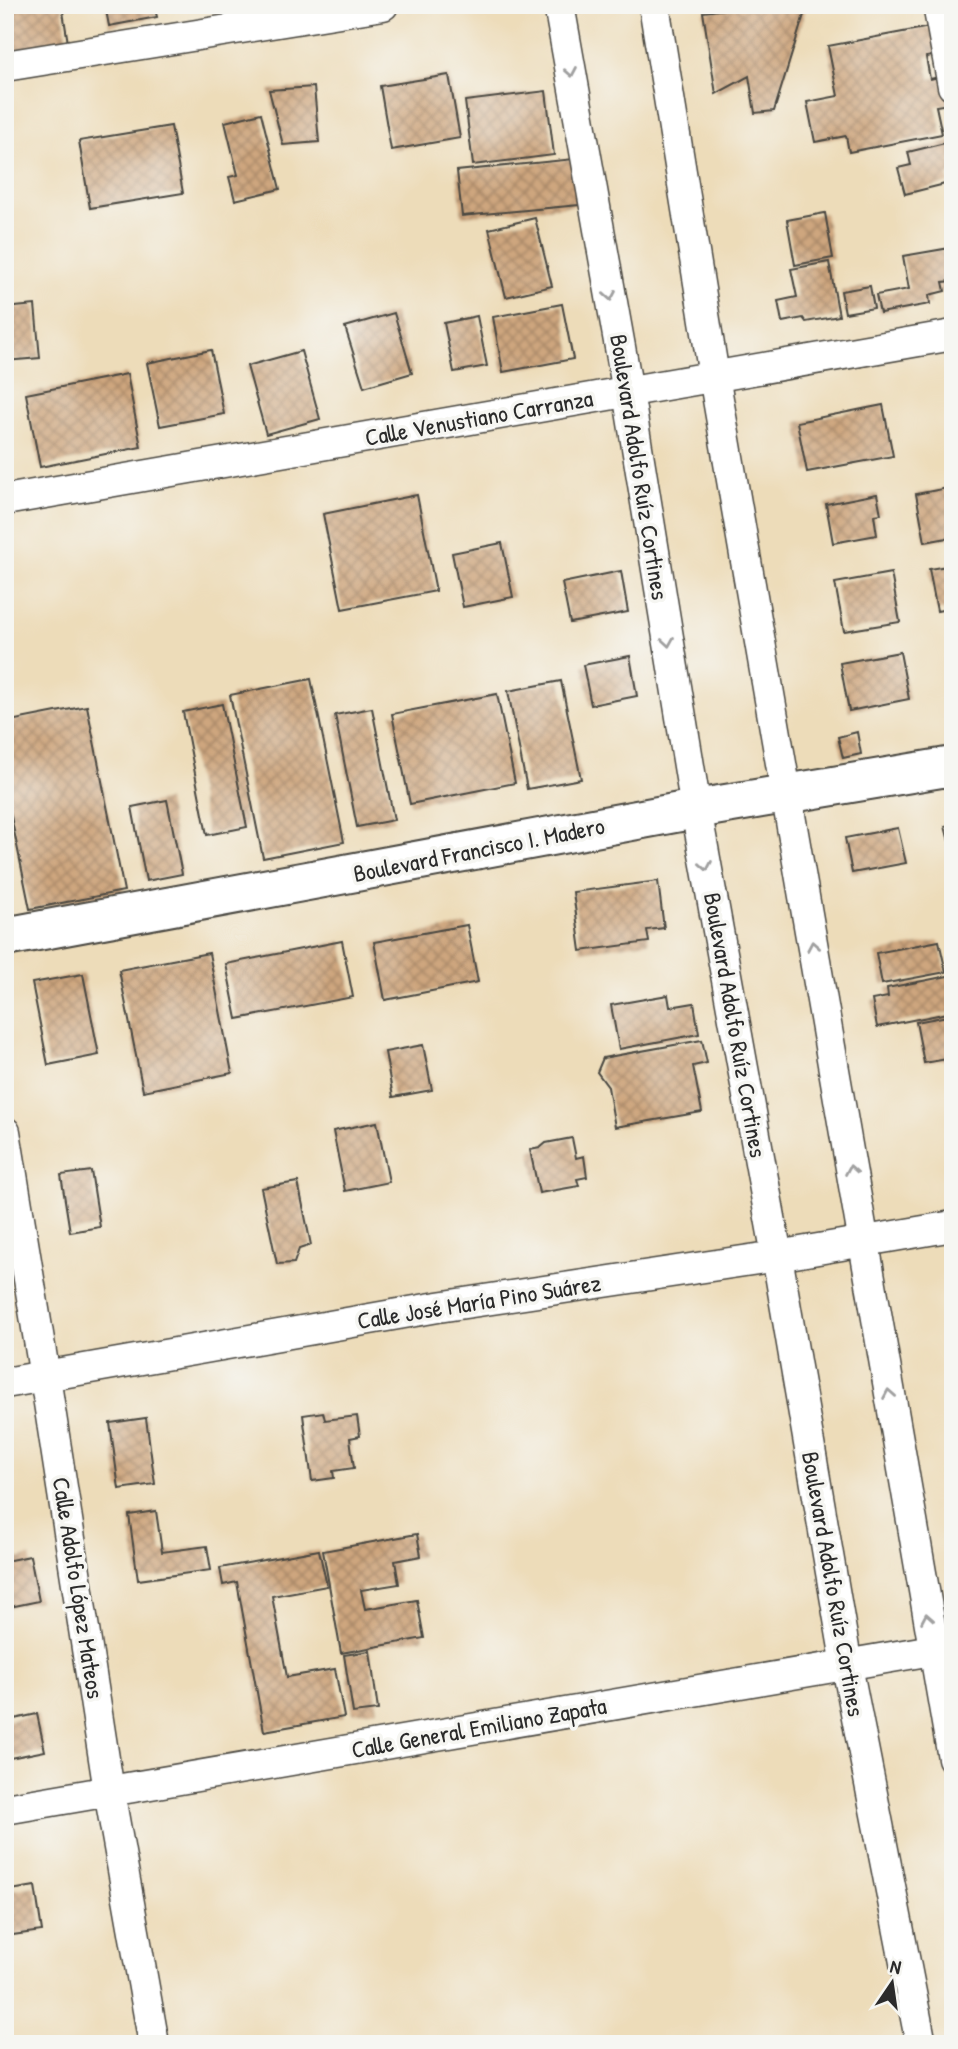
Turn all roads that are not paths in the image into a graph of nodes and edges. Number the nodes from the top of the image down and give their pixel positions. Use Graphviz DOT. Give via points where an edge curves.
graph roads {
  1 [pos="383,5"];
  2 [pos="559,5"];
  3 [pos="654,5"];
  4 [pos="938,5"];
  5 [pos="5,66"];
  6 [pos="953,86"];
  7 [pos="953,335"];
  8 [pos="714,376"];
  9 [pos="628,392"];
  10 [pos="5,500"];
  11 [pos="953,766"];
  12 [pos="787,794"];
  13 [pos="696,809"];
  14 [pos="5,937"];
  15 [pos="5,1132"];
  16 [pos="953,1226"];
  17 [pos="863,1240"];
  18 [pos="776,1256"];
  19 [pos="45,1377"];
  20 [pos="5,1383"];
  21 [pos="943,1649"];
  22 [pos="847,1666"];
  23 [pos="953,1758"];
  24 [pos="108,1791"];
  25 [pos="5,1809"];
  26 [pos="154,2044"];
  27 [pos="921,2044"];
  1 -- 5 [label="street"];
  2 -- 9 [label="street, Boulevard Adolfo Ruíz Cortines, one-way"];
  3 -- 8 [label="street"];
  4 -- 6 [label="street"];
  7 -- 8 [label="street, Calle Venustiano Carranza"];
  8 -- 9 [label="street, Calle Venustiano Carranza"];
  8 -- 12 [label="street"];
  9 -- 10 [label="street, Calle Venustiano Carranza"];
  9 -- 13 [label="street, Boulevard Adolfo Ruíz Cortines, one-way"];
  11 -- 12 [label="street, Boulevard Francisco I. Madero"];
  12 -- 13 [label="street, Boulevard Francisco I. Madero"];
  17 -- 12 [label="street, one-way"];
  13 -- 14 [label="street, Boulevard Francisco I. Madero"];
  13 -- 18 [label="street, Boulevard Adolfo Ruíz Cortines, one-way"];
  15 -- 19 [label="street, Calle Adolfo López Mateos"];
  16 -- 17 [label="street, Calle José María Pino Suárez"];
  17 -- 18 [label="street, Calle José María Pino Suárez"];
  21 -- 17 [label="street, one-way"];
  18 -- 19 [label="street, Calle José María Pino Suárez" via="438,1307"];
  18 -- 22 [label="street, Boulevard Adolfo Ruíz Cortines"];
  19 -- 20 [label="street, Calle José María Pino Suárez"];
  19 -- 24 [label="street, Calle Adolfo López Mateos"];
  21 -- 22 [label="street, Calle General Emiliano Zapata"];
  21 -- 23 [label="street"];
  22 -- 24 [label="street, Calle General Emiliano Zapata"];
  22 -- 27 [label="street, Boulevard Adolfo Ruíz Cortines"];
  24 -- 25 [label="street, Calle General Emiliano Zapata"];
  24 -- 26 [label="street, Calle Adolfo López Mateos"];
}
